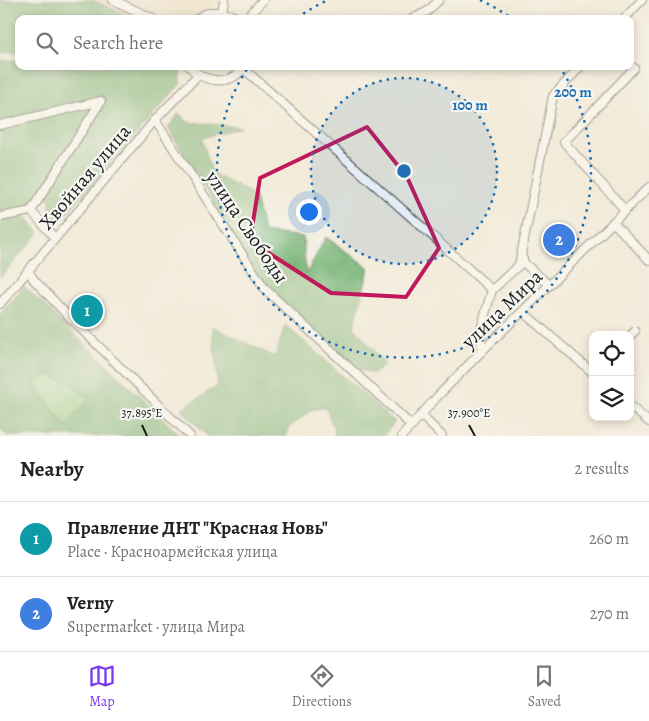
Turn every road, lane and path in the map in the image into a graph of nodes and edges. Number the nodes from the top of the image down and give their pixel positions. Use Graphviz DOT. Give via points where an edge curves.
graph roads {
  1 [pos="113,0"];
  2 [pos="224,0"];
  3 [pos="263,0"];
  4 [pos="439,0"];
  5 [pos="642,0"];
  6 [pos="222,12"];
  7 [pos="145,15"];
  8 [pos="202,15"];
  9 [pos="233,15"];
  10 [pos="250,15"];
  11 [pos="420,15"];
  12 [pos="628,15"];
  13 [pos="193,70"];
  14 [pos="243,70"];
  15 [pos="247,70"];
  16 [pos="577,70"];
  17 [pos="632,70"];
  18 [pos="198,75"];
  19 [pos="155,120"];
  20 [pos="0,125"];
  21 [pos="649,187"];
  22 [pos="625,210"];
  23 [pos="31,211"];
  24 [pos="0,217"];
  25 [pos="613,222"];
  26 [pos="55,238"];
  27 [pos="521,255"];
  28 [pos="649,260"];
  29 [pos="28,270"];
  30 [pos="549,285"];
  31 [pos="492,290"];
  32 [pos="0,304"];
  33 [pos="522,312"];
  34 [pos="481,352"];
  35 [pos="589,370"];
  36 [pos="634,409"];
  37 [pos="421,415"];
  38 [pos="649,422"];
  39 [pos="412,426"];
  40 [pos="190,436"];
  41 [pos="402,436"];
  42 [pos="442,436"];
  1 -- 7 [label="street"];
  2 -- 6 [label="street"];
  3 -- 10 [label="street"];
  4 -- 11 [label="street"];
  5 -- 12 [label="street"];
  6 -- 8 [label="street"];
  6 -- 9 [label="street"];
  13 -- 18 [label="street"];
  14 -- 18 [label="street" via="224,80 210,80"];
  15 -- 31 [label="street"];
  16 -- 27 [label="street" via="553,96"];
  17 -- 22 [label="street" via="564,142"];
  18 -- 19 [label="street, Хвойная улица"];
  19 -- 26 [label="street, Хвойная улица"];
  19 -- 39 [label="street, улица Свободы" via="266,289"];
  20 -- 23 [label="street" via="102,100"];
  21 -- 22 [label="street, улица Мира"];
  22 -- 25 [label="street, улица Мира"];
  23 -- 24 [label="street"];
  23 -- 26 [label="street"];
  25 -- 28 [label="street"];
  25 -- 30 [label="street, улица Мира"];
  26 -- 29 [label="street, Хвойная улица"];
  27 -- 30 [label="street" via="525,264"];
  27 -- 31 [label="street" via="519,265"];
  29 -- 32 [label="street, Хвойная улица"];
  29 -- 40 [label="street" via="70,318"];
  30 -- 33 [label="street, улица Мира"];
  31 -- 34 [label="street" via="482,325"];
  33 -- 34 [label="street, улица Мира"];
  33 -- 35 [label="street"];
  34 -- 37 [label="street, улица Мира"];
  36 -- 38 [label="street"];
  37 -- 39 [label="street, улица Мира"];
  37 -- 42 [label="street"];
  39 -- 41 [label="street, улица Мира"];
}
